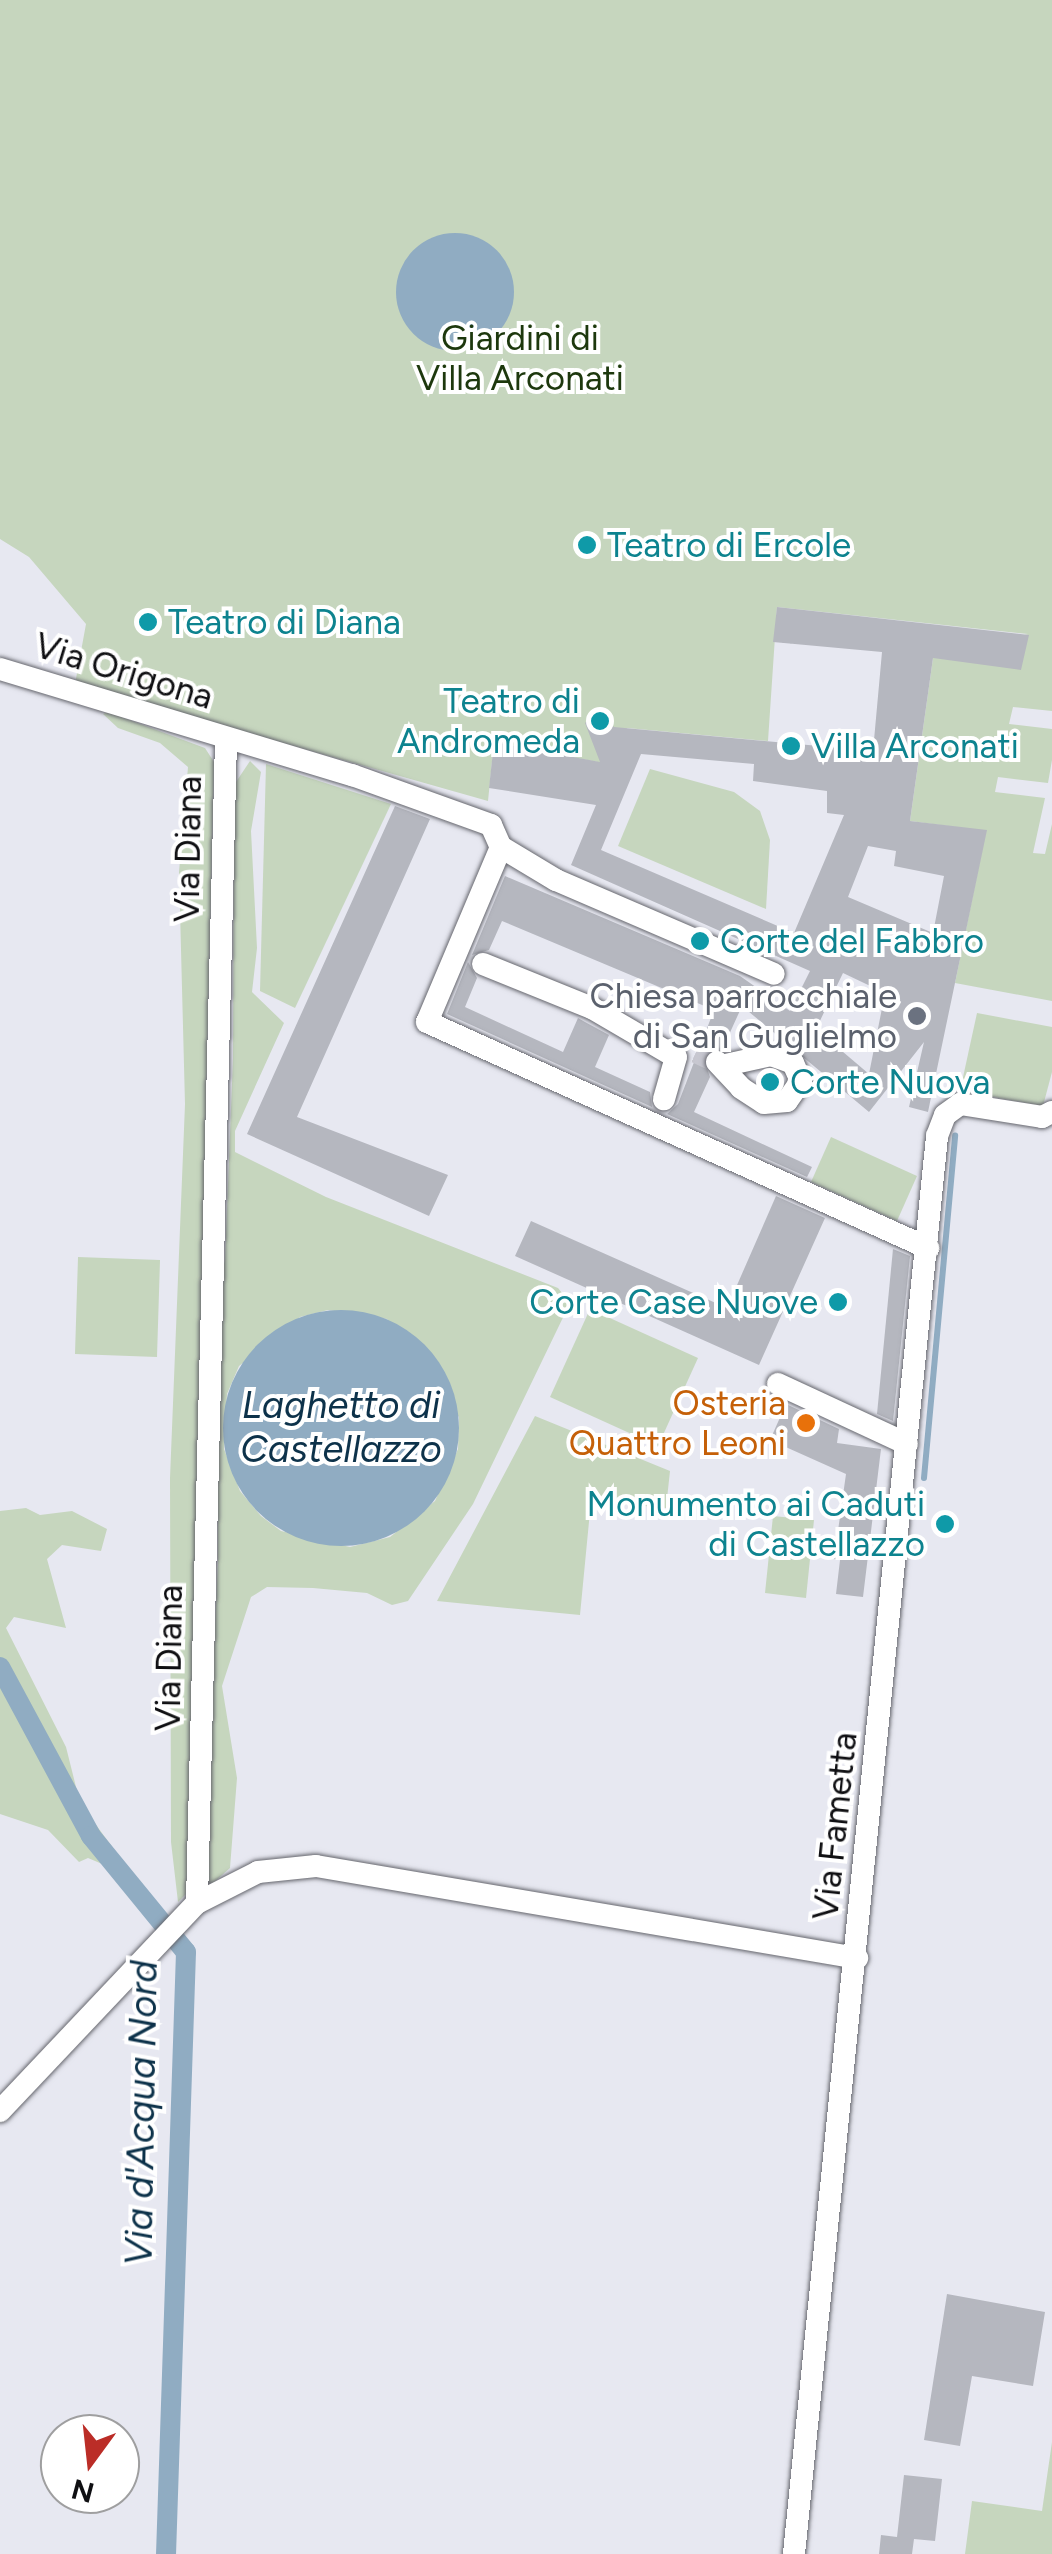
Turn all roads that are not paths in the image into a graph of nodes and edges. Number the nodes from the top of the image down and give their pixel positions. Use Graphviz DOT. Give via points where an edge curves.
graph roads {
  1 [pos="0,669"];
  2 [pos="226,740"];
  3 [pos="502,847"];
  4 [pos="468,957"];
  5 [pos="774,974"];
  6 [pos="1052,1112"];
  7 [pos="658,1115"];
  8 [pos="928,1248"];
  9 [pos="778,1384"];
  10 [pos="907,1444"];
  11 [pos="198,1902"];
  12 [pos="857,1958"];
  13 [pos="0,2111"];
  14 [pos="794,2554"];
  1 -- 2 [label="street, Via Origona"];
  2 -- 3 [label="street, Via Origona" via="441,805 490,824"];
  2 -- 11 [label="street, Via Diana"];
  3 -- 4 [label="street"];
  3 -- 5 [label="street, Via Origona" via="556,880"];
  4 -- 7 [label="street" via="427,1022"];
  4 -- 7 [label="street" via="702,1059"];
  6 -- 8 [label="street, Via Fametta" via="1042,1117 968,1104 950,1108 937,1136"];
  7 -- 8 [label="street" via="778,1181"];
  8 -- 10 [label="street, Via Fametta"];
  9 -- 10 [label="street"];
  10 -- 12 [label="street, Via Fametta"];
  11 -- 12 [label="street" via="258,1872 316,1866"];
  11 -- 13 [label="street"];
  12 -- 14 [label="street, Via Fametta"];
}
